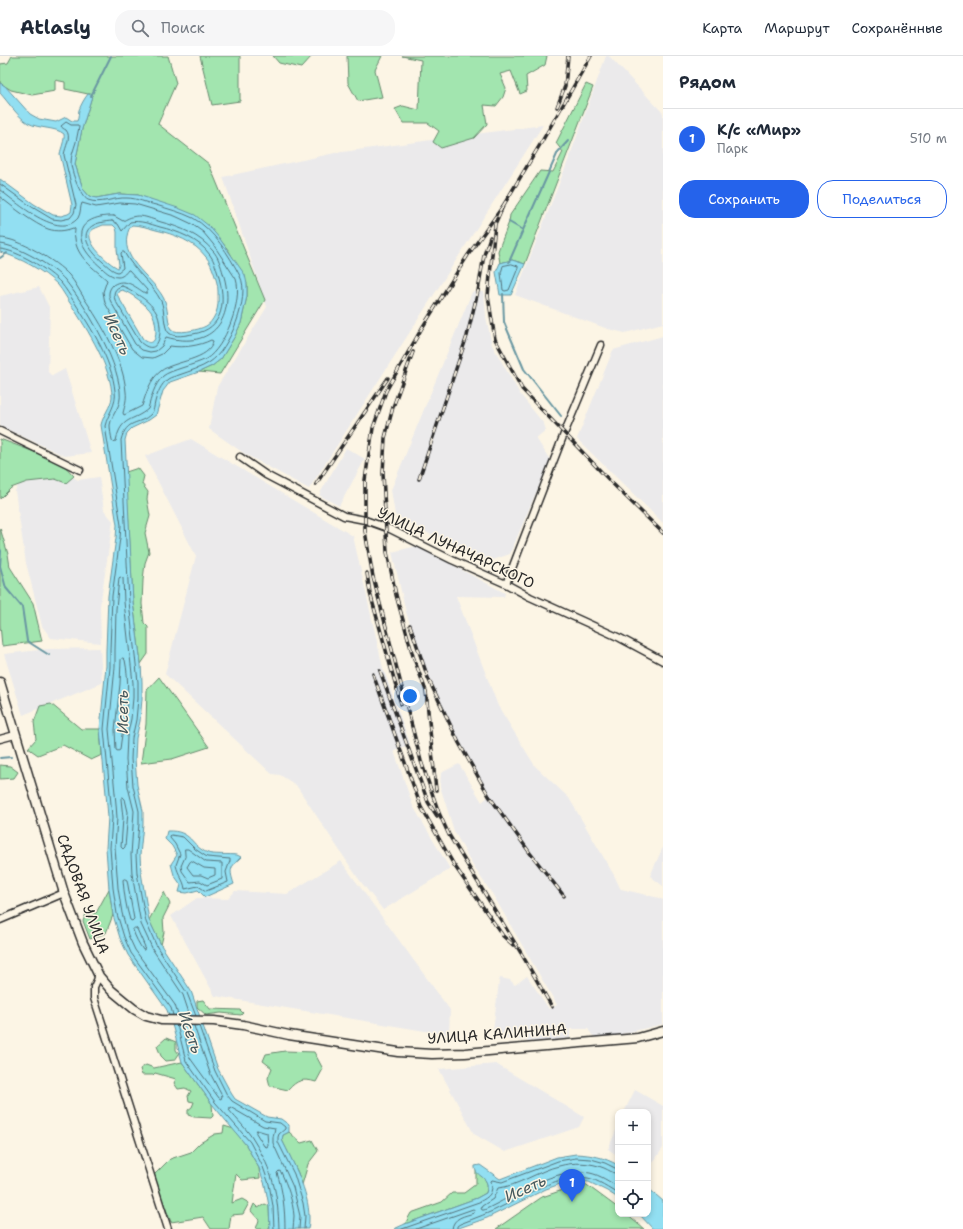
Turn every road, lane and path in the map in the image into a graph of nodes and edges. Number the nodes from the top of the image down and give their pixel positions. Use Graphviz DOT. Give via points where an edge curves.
graph roads {
  1 [pos="601,345"];
  2 [pos="0,431"];
  3 [pos="240,457"];
  4 [pos="80,470"];
  5 [pos="506,584"];
  6 [pos="663,661"];
  7 [pos="0,682"];
  8 [pos="15,735"];
  9 [pos="0,740"];
  10 [pos="64,893"];
  11 [pos="0,920"];
  12 [pos="99,976"];
  13 [pos="663,1031"];
  14 [pos="168,1229"];
  1 -- 5 [label="street"];
  2 -- 4 [label="street"];
  3 -- 5 [label="street, УЛИЦА ЛУНАЧАРСКОГО" via="266,475 344,516 390,529"];
  5 -- 6 [label="street, УЛИЦА ЛУНАЧАРСКОГО"];
  7 -- 8 [label="main road, САДОВАЯ УЛИЦА"];
  8 -- 9 [label="street"];
  8 -- 10 [label="main road, САДОВАЯ УЛИЦА"];
  10 -- 11 [label="street"];
  10 -- 12 [label="main road, САДОВАЯ УЛИЦА"];
  12 -- 13 [label="main road, УЛИЦА КАЛИНИНА" via="134,1009 161,1020 214,1021 398,1052 465,1053 638,1038"];
  12 -- 14 [label="street, САДОВАЯ УЛИЦА" via="94,987 94,998"];
}
